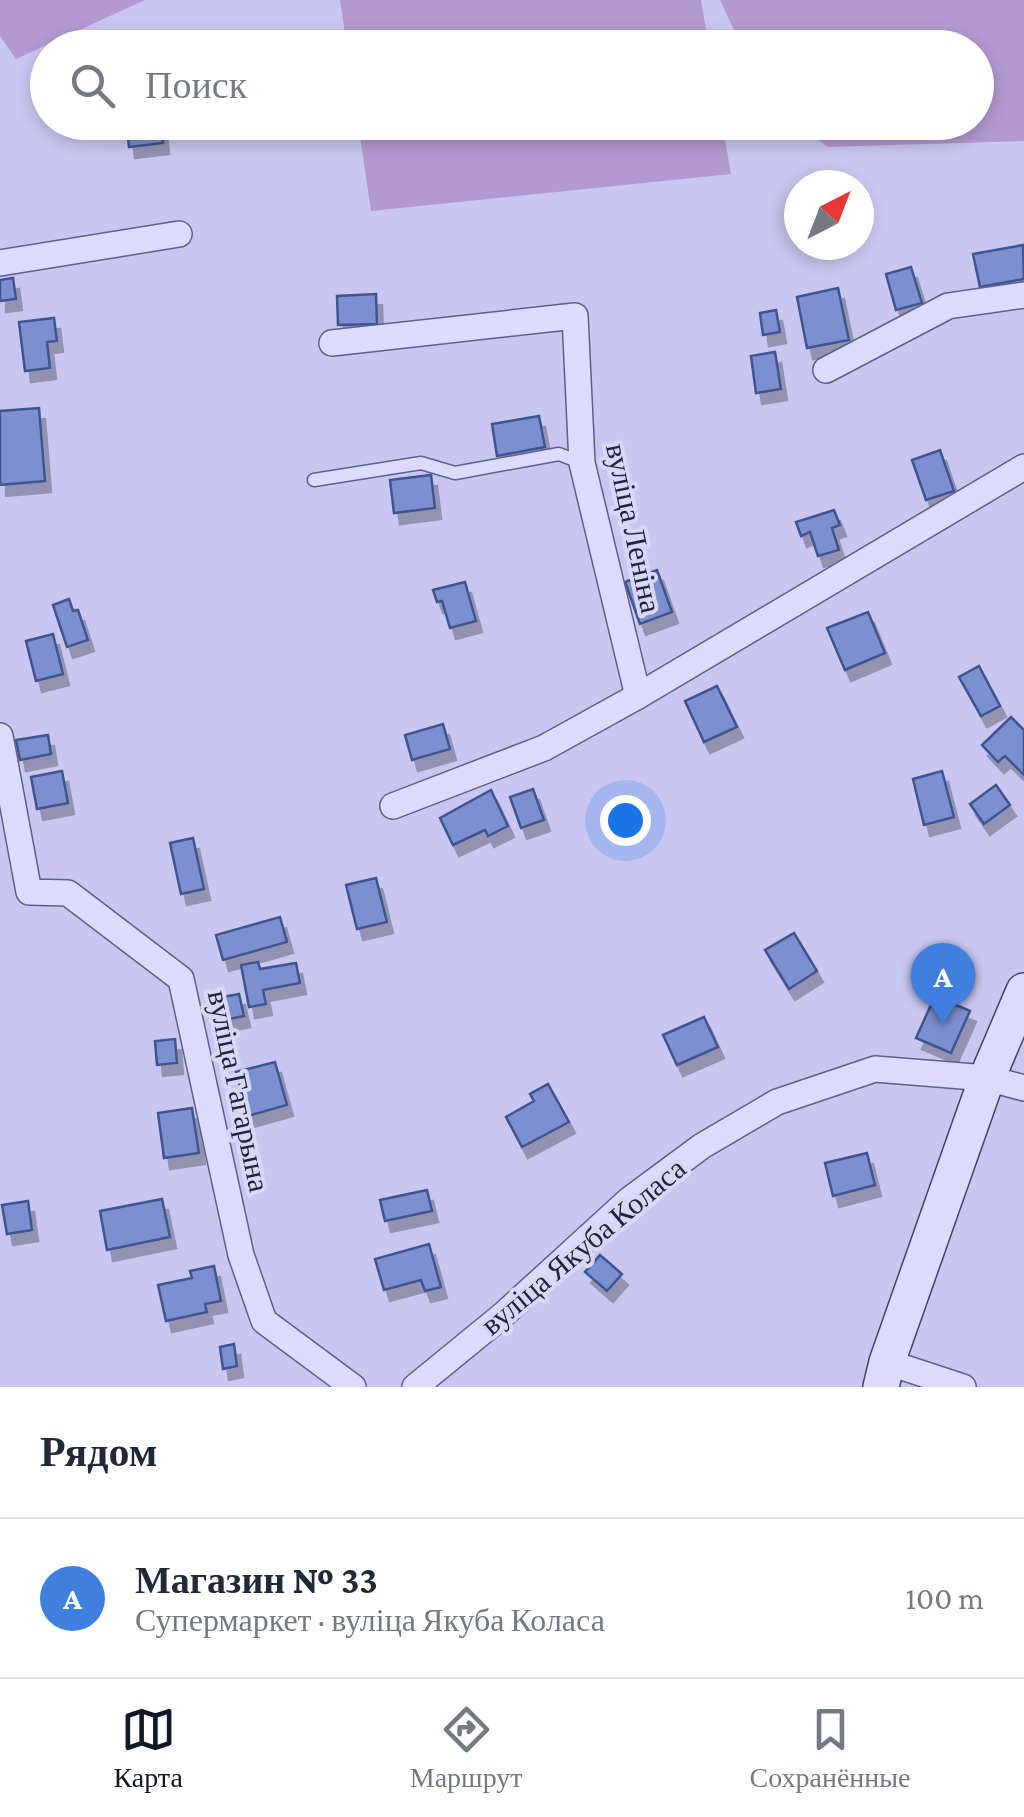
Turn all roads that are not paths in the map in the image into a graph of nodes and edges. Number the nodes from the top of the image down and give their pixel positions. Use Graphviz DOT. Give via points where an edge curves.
graph roads {
  1 [pos="180,234"];
  2 [pos="0,263"];
  3 [pos="1024,295"];
  4 [pos="332,343"];
  5 [pos="826,370"];
  6 [pos="582,463"];
  7 [pos="1024,467"];
  8 [pos="314,480"];
  9 [pos="638,696"];
  10 [pos="0,736"];
  11 [pos="393,806"];
  12 [pos="1024,990"];
  13 [pos="987,1078"];
  14 [pos="1024,1088"];
  15 [pos="884,1375"];
  16 [pos="354,1387"];
  17 [pos="415,1387"];
  18 [pos="963,1387"];
  1 -- 2 [label="street"];
  3 -- 5 [label="street" via="948,306"];
  4 -- 6 [label="street, вуліца Леніна" via="575,316"];
  6 -- 8 [label="lane" via="559,454 455,473 421,462"];
  6 -- 9 [label="street, вуліца Леніна"];
  7 -- 9 [label="street"];
  9 -- 11 [label="street" via="544,748"];
  10 -- 16 [label="street, вуліца Гагарына" via="28,892 68,894 180,979 242,1255 264,1321"];
  12 -- 13 [label="street"];
  13 -- 14 [label="street, вуліца Якуба Коласа"];
  13 -- 15 [label="street"];
  13 -- 17 [label="street, вуліца Якуба Коласа" via="875,1069 777,1102 629,1200"];
  15 -- 18 [label="street"];
}
